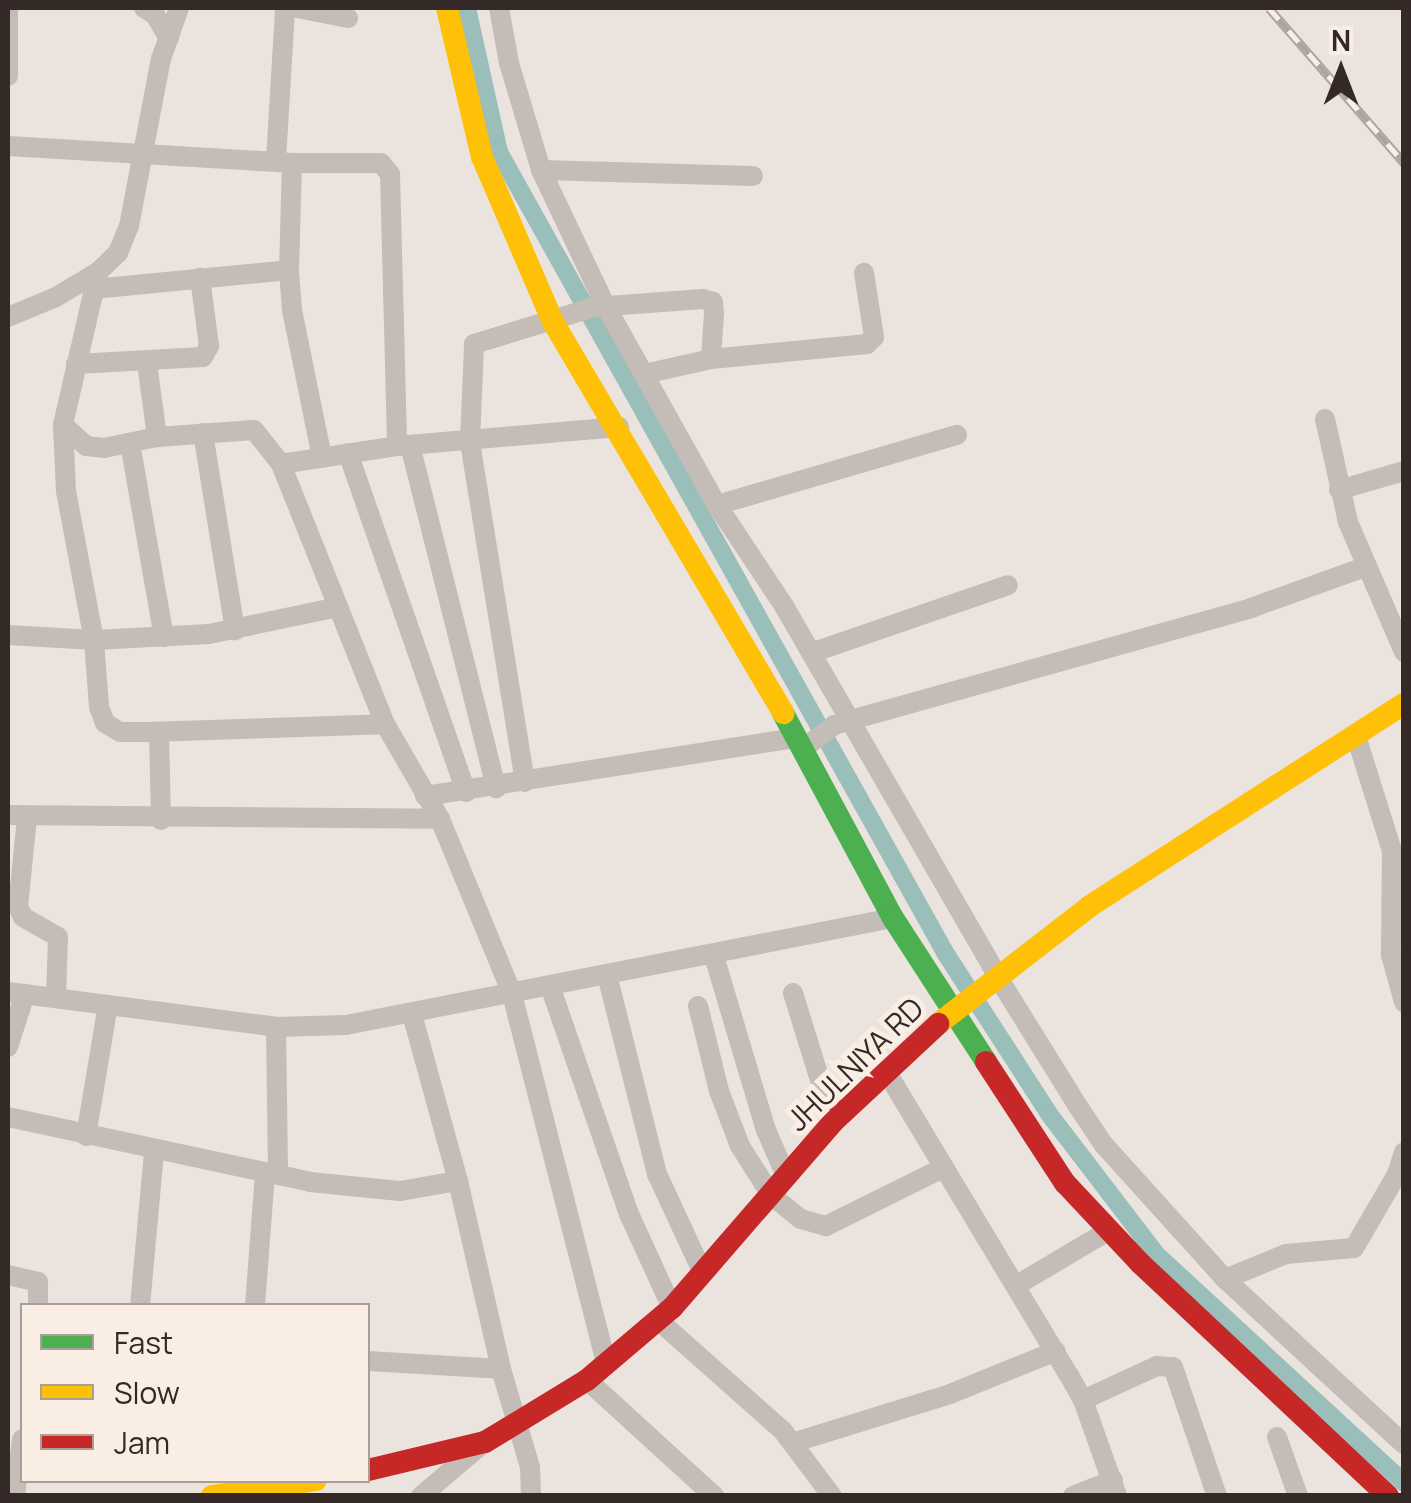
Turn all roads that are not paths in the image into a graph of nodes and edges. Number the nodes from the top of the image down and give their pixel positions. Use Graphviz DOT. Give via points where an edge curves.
graph roads {
  1 [pos="8,8"];
  2 [pos="144,8"];
  3 [pos="178,8"];
  4 [pos="285,8"];
  5 [pos="297,8"];
  6 [pos="447,8"];
  7 [pos="498,8"];
  8 [pos="340,13"];
  9 [pos="169,38"];
  10 [pos="8,50"];
  11 [pos="8,76"];
  12 [pos="8,146"];
  13 [pos="145,154"];
  14 [pos="284,162"];
  15 [pos="541,170"];
  16 [pos="753,176"];
  17 [pos="288,270"];
  18 [pos="864,273"];
  19 [pos="200,278"];
  20 [pos="96,280"];
  21 [pos="599,306"];
  22 [pos="8,317"];
  23 [pos="558,319"];
  24 [pos="711,359"];
  25 [pos="147,363"];
  26 [pos="76,364"];
  27 [pos="644,374"];
  28 [pos="1325,419"];
  29 [pos="64,425"];
  30 [pos="618,427"];
  31 [pos="203,432"];
  32 [pos="958,435"];
  33 [pos="157,437"];
  34 [pos="470,441"];
  35 [pos="130,442"];
  36 [pos="404,445"];
  37 [pos="348,453"];
  38 [pos="322,458"];
  39 [pos="281,464"];
  40 [pos="1404,471"];
  41 [pos="1339,490"];
  42 [pos="718,505"];
  43 [pos="1365,567"];
  44 [pos="1008,585"];
  45 [pos="338,607"];
  46 [pos="235,630"];
  47 [pos="8,636"];
  48 [pos="164,637"];
  49 [pos="94,640"];
  50 [pos="1404,652"];
  51 [pos="812,653"];
  52 [pos="1404,704"];
  53 [pos="842,723"];
  54 [pos="385,724"];
  55 [pos="160,732"];
  56 [pos="1356,736"];
  57 [pos="805,742"];
  58 [pos="525,782"];
  59 [pos="496,788"];
  60 [pos="466,792"];
  61 [pos="425,796"];
  62 [pos="17,816"];
  63 [pos="161,820"];
  64 [pos="440,820"];
  65 [pos="893,918"];
  66 [pos="714,956"];
  67 [pos="607,975"];
  68 [pos="550,986"];
  69 [pos="16,993"];
  70 [pos="793,993"];
  71 [pos="512,994"];
  72 [pos="976,994"];
  73 [pos="56,998"];
  74 [pos="1404,1002"];
  75 [pos="108,1006"];
  76 [pos="698,1006"];
  77 [pos="412,1014"];
  78 [pos="276,1027"];
  79 [pos="8,1047"];
  80 [pos="886,1071"];
  81 [pos="8,1117"];
  82 [pos="833,1122"];
  83 [pos="86,1136"];
  84 [pos="154,1151"];
  85 [pos="1404,1152"];
  86 [pos="943,1168"];
  87 [pos="272,1174"];
  88 [pos="458,1181"];
  89 [pos="778,1185"];
  90 [pos="1108,1231"];
  91 [pos="703,1273"];
  92 [pos="8,1275"];
  93 [pos="1225,1279"];
  94 [pos="1017,1286"];
  95 [pos="38,1303"];
  96 [pos="140,1303"];
  97 [pos="255,1303"];
  98 [pos="664,1314"];
  99 [pos="1056,1351"];
  100 [pos="370,1361"];
  101 [pos="606,1364"];
  102 [pos="501,1369"];
  103 [pos="586,1380"];
  104 [pos="1083,1400"];
  105 [pos="516,1424"];
  106 [pos="1277,1437"];
  107 [pos="485,1442"];
  108 [pos="792,1442"];
  109 [pos="1404,1444"];
  110 [pos="20,1458"];
  111 [pos="370,1470"];
  112 [pos="282,1483"];
  113 [pos="248,1486"];
  114 [pos="1115,1488"];
  115 [pos="16,1496"];
  116 [pos="212,1496"];
  117 [pos="421,1496"];
  118 [pos="531,1496"];
  119 [pos="714,1496"];
  120 [pos="832,1496"];
  121 [pos="1074,1496"];
  122 [pos="1217,1496"];
  123 [pos="1298,1496"];
  124 [pos="1388,1496"];
  1 -- 10 [label="street"];
  2 -- 9 [label="street"];
  3 -- 9 [label="street"];
  4 -- 14 [label="street"];
  5 -- 8 [label="street"];
  6 -- 23 [label="street" via="482,157"];
  7 -- 15 [label="street"];
  9 -- 13 [label="street"];
  10 -- 11 [label="street"];
  12 -- 13 [label="street"];
  13 -- 14 [label="street"];
  13 -- 20 [label="street" via="129,226"];
  14 -- 17 [label="street"];
  14 -- 36 [label="street" via="382,162 390,174"];
  15 -- 16 [label="street"];
  15 -- 21 [label="street"];
  17 -- 19 [label="street"];
  17 -- 38 [label="street"];
  18 -- 24 [label="street" via="874,337 867,344"];
  19 -- 20 [label="street"];
  19 -- 25 [label="street" via="209,346 203,357"];
  20 -- 22 [label="street"];
  20 -- 26 [label="street"];
  21 -- 23 [label="street"];
  21 -- 24 [label="street" via="713,302"];
  21 -- 27 [label="street"];
  23 -- 30 [label="street"];
  23 -- 34 [label="street" via="474,344"];
  24 -- 27 [label="street"];
  25 -- 26 [label="street"];
  25 -- 33 [label="street"];
  26 -- 29 [label="street"];
  27 -- 42 [label="street"];
  28 -- 41 [label="street"];
  29 -- 35 [label="street" via="86,446"];
  29 -- 49 [label="street" via="66,491"];
  30 -- 34 [label="street"];
  30 -- 57 [label="street"];
  31 -- 33 [label="street"];
  31 -- 39 [label="street" via="254,430"];
  31 -- 46 [label="street"];
  32 -- 42 [label="street"];
  33 -- 35 [label="street"];
  34 -- 36 [label="street"];
  34 -- 58 [label="street"];
  35 -- 48 [label="street"];
  36 -- 37 [label="street"];
  36 -- 59 [label="street"];
  37 -- 38 [label="street"];
  37 -- 60 [label="street"];
  38 -- 39 [label="street"];
  39 -- 45 [label="street"];
  40 -- 41 [label="street"];
  41 -- 43 [label="street"];
  42 -- 51 [label="street"];
  43 -- 50 [label="street"];
  43 -- 53 [label="street" via="1251,608"];
  44 -- 51 [label="street"];
  45 -- 46 [label="street"];
  45 -- 54 [label="street"];
  46 -- 48 [label="street"];
  47 -- 49 [label="street"];
  48 -- 49 [label="street"];
  49 -- 55 [label="street" via="106,723 120,732"];
  51 -- 53 [label="street"];
  52 -- 56 [label="street, JHULNIYA RD"];
  53 -- 57 [label="street"];
  53 -- 72 [label="street"];
  54 -- 55 [label="street"];
  54 -- 61 [label="street"];
  55 -- 63 [label="street"];
  56 -- 72 [label="street, JHULNIYA RD" via="1090,906"];
  56 -- 74 [label="street" via="1392,852 1391,956"];
  57 -- 58 [label="street"];
  57 -- 65 [label="street"];
  58 -- 59 [label="street"];
  59 -- 60 [label="street"];
  60 -- 61 [label="street"];
  61 -- 64 [label="street"];
  62 -- 63 [label="street"];
  62 -- 73 [label="street" via="18,907 58,937"];
  63 -- 64 [label="street"];
  64 -- 71 [label="street"];
  65 -- 66 [label="street"];
  65 -- 72 [label="street"];
  66 -- 67 [label="street"];
  66 -- 89 [label="street"];
  67 -- 68 [label="street"];
  67 -- 91 [label="street" via="657,1174"];
  68 -- 71 [label="street"];
  68 -- 98 [label="street"];
  69 -- 73 [label="street"];
  69 -- 79 [label="street"];
  70 -- 82 [label="street"];
  71 -- 77 [label="street"];
  71 -- 101 [label="street"];
  72 -- 80 [label="street, JHULNIYA RD"];
  72 -- 90 [label="street" via="1049,1161"];
  72 -- 93 [label="street"];
  73 -- 75 [label="street"];
  75 -- 78 [label="street"];
  75 -- 83 [label="street"];
  76 -- 89 [label="street" via="729,1120 751,1166"];
  77 -- 78 [label="street"];
  77 -- 88 [label="street"];
  78 -- 87 [label="street"];
  80 -- 82 [label="street, JHULNIYA RD"];
  80 -- 86 [label="street"];
  81 -- 83 [label="street"];
  82 -- 89 [label="street, JHULNIYA RD"];
  83 -- 84 [label="street"];
  84 -- 87 [label="street"];
  84 -- 96 [label="street"];
  85 -- 93 [label="street" via="1354,1248 1286,1254"];
  86 -- 89 [label="street" via="826,1226 812,1226"];
  86 -- 94 [label="street"];
  87 -- 88 [label="street" via="376,1191"];
  87 -- 97 [label="street"];
  88 -- 102 [label="street"];
  89 -- 91 [label="street, JHULNIYA RD"];
  90 -- 94 [label="street"];
  90 -- 124 [label="street"];
  91 -- 98 [label="street, JHULNIYA RD"];
  92 -- 95 [label="street" via="38,1282"];
  93 -- 109 [label="street"];
  94 -- 99 [label="street"];
  98 -- 101 [label="street, JHULNIYA RD"];
  98 -- 108 [label="street"];
  99 -- 104 [label="street"];
  99 -- 108 [label="street" via="950,1394"];
  100 -- 102 [label="street"];
  101 -- 103 [label="street, JHULNIYA RD"];
  102 -- 105 [label="street"];
  103 -- 105 [label="street, JHULNIYA RD"];
  103 -- 119 [label="street"];
  104 -- 114 [label="street"];
  104 -- 122 [label="street" via="1170,1365"];
  105 -- 107 [label="street, JHULNIYA RD"];
  105 -- 118 [label="street"];
  106 -- 123 [label="street"];
  107 -- 111 [label="street, JHULNIYA RD"];
  107 -- 117 [label="street"];
  108 -- 120 [label="street"];
  110 -- 115 [label="street"];
  112 -- 113 [label="street"];
  113 -- 116 [label="street"];
  114 -- 121 [label="street"];
}
